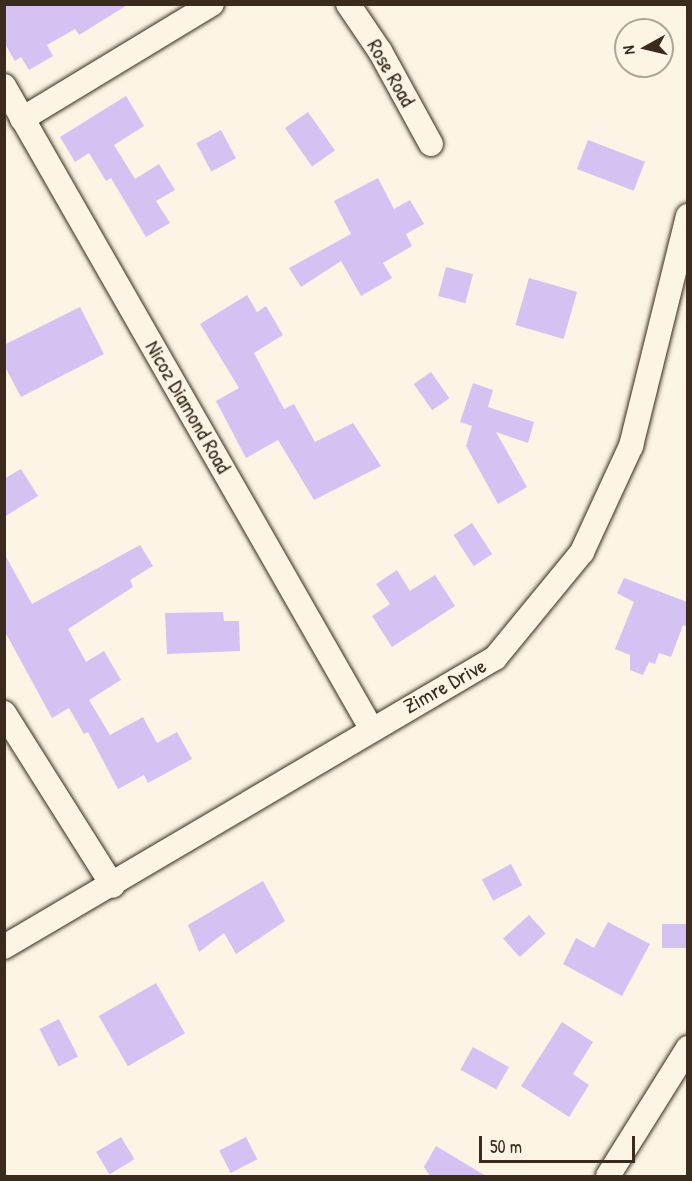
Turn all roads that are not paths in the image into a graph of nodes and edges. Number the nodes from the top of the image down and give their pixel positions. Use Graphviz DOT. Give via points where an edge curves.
graph roads {
  1 [pos="212,4"];
  2 [pos="348,4"];
  3 [pos="4,86"];
  4 [pos="22,119"];
  5 [pos="431,144"];
  6 [pos="687,216"];
  7 [pos="4,713"];
  8 [pos="370,728"];
  9 [pos="113,886"];
  10 [pos="4,947"];
  11 [pos="687,1048"];
  12 [pos="608,1176"];
  1 -- 4 [label="street"];
  2 -- 5 [label="street, Rose Road" via="380,51"];
  3 -- 4 [label="street, Nicoz Diamond Road"];
  4 -- 8 [label="street, Nicoz Diamond Road"];
  6 -- 8 [label="street, Zimre Drive" via="631,446 582,552 495,658"];
  7 -- 9 [label="street"];
  8 -- 9 [label="street, Zimre Drive"];
  9 -- 10 [label="street, Zimre Drive"];
  11 -- 12 [label="street"];
}
